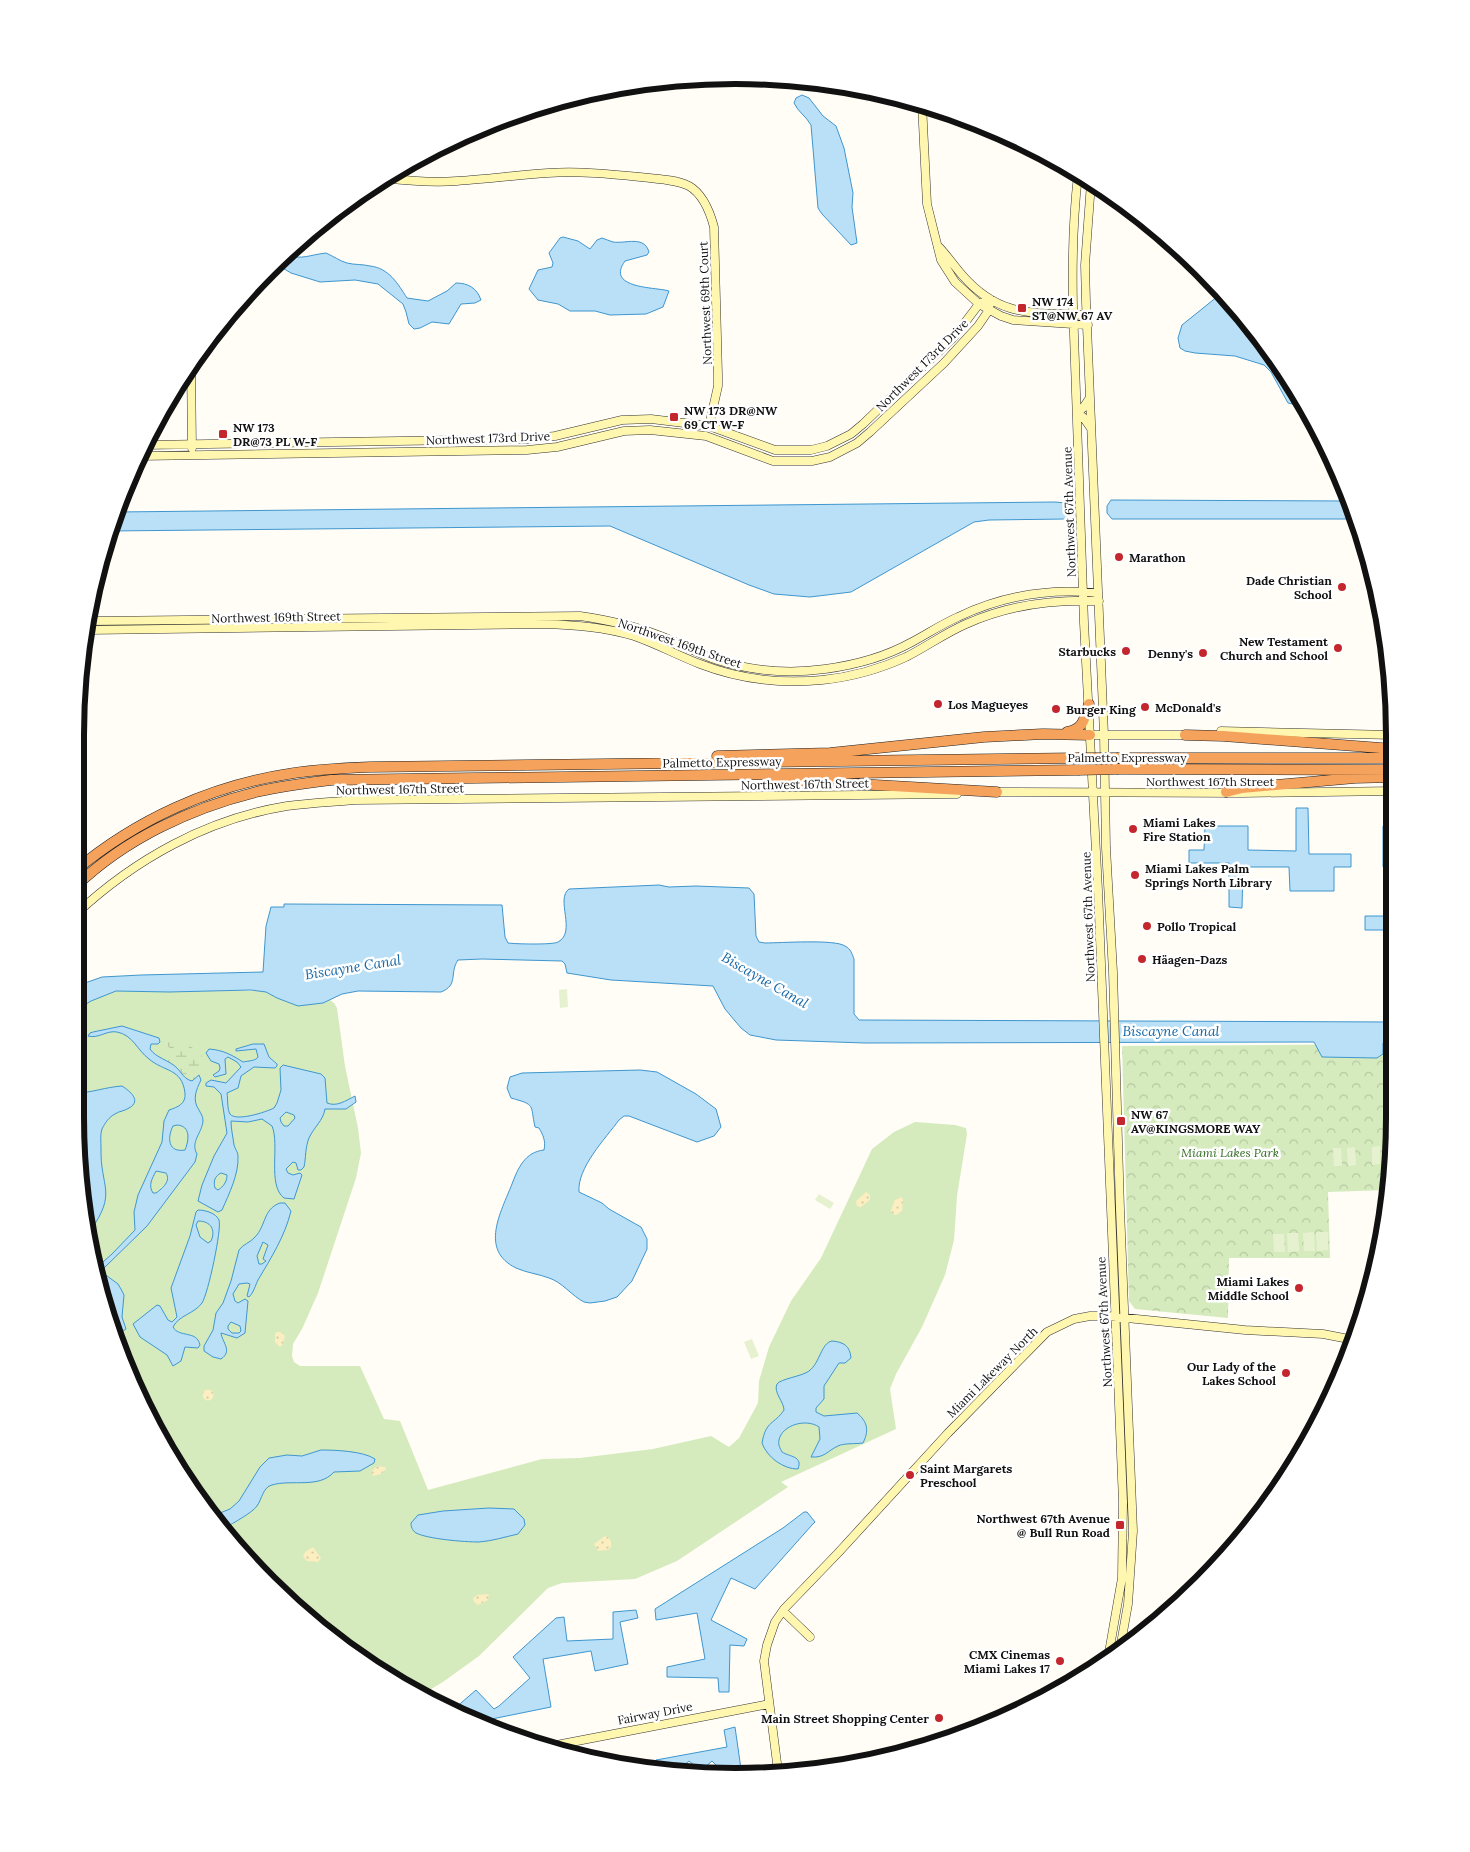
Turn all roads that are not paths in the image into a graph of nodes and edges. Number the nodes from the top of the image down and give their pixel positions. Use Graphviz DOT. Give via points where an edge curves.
graph roads {
  1 [pos="922,112"];
  2 [pos="396,179"];
  3 [pos="1077,181"];
  4 [pos="1090,190"];
  5 [pos="938,246"];
  6 [pos="990,299"];
  7 [pos="979,304"];
  8 [pos="989,310"];
  9 [pos="1073,314"];
  10 [pos="1086,315"];
  11 [pos="1074,324"];
  12 [pos="1088,325"];
  13 [pos="190,379"];
  14 [pos="1090,398"];
  15 [pos="1077,413"];
  16 [pos="637,420"];
  17 [pos="709,426"];
  18 [pos="1091,429"];
  19 [pos="637,431"];
  20 [pos="192,444"];
  21 [pos="152,445"];
  22 [pos="192,455"];
  23 [pos="147,456"];
  24 [pos="1083,591"];
  25 [pos="1098,593"];
  26 [pos="1083,600"];
  27 [pos="1098,601"];
  28 [pos="94,621"];
  29 [pos="92,630"];
  30 [pos="877,657"];
  31 [pos="882,666"];
  32 [pos="807,671"];
  33 [pos="804,681"];
  34 [pos="1089,704"];
  35 [pos="1059,734"];
  36 [pos="1104,735"];
  37 [pos="1185,735"];
  38 [pos="1386,735"];
  39 [pos="1090,736"];
  40 [pos="1386,748"];
  41 [pos="1386,758"];
  42 [pos="606,764"];
  43 [pos="1386,770"];
  44 [pos="746,774"];
  45 [pos="1386,777"];
  46 [pos="1092,791"];
  47 [pos="1106,791"];
  48 [pos="1386,791"];
  49 [pos="997,792"];
  50 [pos="1226,792"];
  51 [pos="84,864"];
  52 [pos="84,879"];
  53 [pos="84,907"];
  54 [pos="1112,972"];
  55 [pos="1102,988"];
  56 [pos="1113,1003"];
  57 [pos="1120,1209"];
  58 [pos="1110,1210"];
  59 [pos="1115,1317"];
  60 [pos="1125,1318"];
  61 [pos="1347,1339"];
  62 [pos="782,1612"];
  63 [pos="810,1637"];
  64 [pos="1122,1641"];
  65 [pos="1110,1649"];
  66 [pos="768,1704"];
  67 [pos="560,1744"];
  68 [pos="777,1767"];
  1 -- 5 [label="street" via="927,204"];
  2 -- 17 [label="street, Northwest 69th Court" via="456,182 583,173 657,179 690,187 710,211 714,227 718,374"];
  3 -- 9 [label="street, Northwest 67th Avenue" via="1072,239"];
  4 -- 10 [label="street, Northwest 67th Avenue" via="1085,265"];
  5 -- 6 [label="street"];
  5 -- 7 [label="street" via="947,271"];
  6 -- 7 [label="street, Northwest 173rd Drive"];
  6 -- 8 [label="street"];
  6 -- 9 [label="street" via="1016,311"];
  7 -- 8 [label="street"];
  7 -- 17 [label="street, Northwest 173rd Drive" via="936,354 863,424 839,441 811,450 775,450"];
  8 -- 11 [label="street" via="1013,320"];
  8 -- 19 [label="street, Northwest 173rd Drive" via="950,356 870,432 830,457 812,461 773,461 706,436"];
  9 -- 10 [label="street"];
  9 -- 11 [label="street, Northwest 67th Avenue"];
  10 -- 12 [label="street, Northwest 67th Avenue"];
  11 -- 12 [label="street"];
  11 -- 15 [label="street, Northwest 67th Avenue"];
  12 -- 14 [label="street, Northwest 67th Avenue"];
  13 -- 20 [label="street"];
  14 -- 15 [label="street"];
  14 -- 18 [label="street, Northwest 67th Avenue"];
  15 -- 18 [label="street"];
  15 -- 24 [label="street, Northwest 67th Avenue"];
  16 -- 17 [label="street, Northwest 173rd Drive"];
  16 -- 19 [label="street"];
  16 -- 20 [label="street, Northwest 173rd Drive" via="622,420 537,439"];
  18 -- 25 [label="street, Northwest 67th Avenue"];
  19 -- 22 [label="street, Northwest 173rd Drive" via="528,450"];
  20 -- 21 [label="street, Northwest 173rd Drive"];
  20 -- 22 [label="street"];
  22 -- 23 [label="street, Northwest 173rd Drive"];
  24 -- 25 [label="street, Northwest 169th Street"];
  24 -- 26 [label="street, Northwest 67th Avenue"];
  24 -- 30 [label="street, Northwest 169th Street" via="1043,592 990,604"];
  25 -- 27 [label="street, Northwest 67th Avenue"];
  26 -- 27 [label="street, Northwest 169th Street"];
  26 -- 31 [label="street, Northwest 169th Street" via="1006,609 964,625"];
  26 -- 34 [label="street, Northwest 67th Avenue"];
  27 -- 36 [label="street, Northwest 67th Avenue"];
  28 -- 32 [label="street, Northwest 169th Street" via="580,616 633,626 735,665"];
  29 -- 33 [label="street, Northwest 169th Street" via="580,626 633,636 699,664 733,674 768,680"];
  30 -- 31 [label="street"];
  30 -- 32 [label="street, Northwest 169th Street" via="841,667"];
  31 -- 33 [label="street, Northwest 169th Street" via="840,677"];
  32 -- 33 [label="street"];
  34 -- 35 [label="highway" via="1078,729"];
  34 -- 39 [label="street, Northwest 67th Avenue"];
  35 -- 39 [label="highway"];
  35 -- 42 [label="highway" via="974,738 830,753 651,758"];
  36 -- 37 [label="street"];
  36 -- 39 [label="street"];
  36 -- 47 [label="street, Northwest 67th Avenue"];
  37 -- 38 [label="street" via="1221,731"];
  37 -- 40 [label="highway"];
  39 -- 46 [label="street, Northwest 67th Avenue"];
  41 -- 42 [label="highway, Palmetto Expressway, bridge"];
  42 -- 51 [label="highway, Palmetto Expressway" via="372,767 298,772 253,780 221,789 162,814 118,839"];
  43 -- 44 [label="highway, Palmetto Expressway, bridge" via="1118,769"];
  44 -- 49 [label="highway" via="778,780"];
  44 -- 52 [label="highway, Palmetto Expressway" via="331,780 296,785 234,798 183,817 126,847"];
  45 -- 50 [label="highway" via="1336,779"];
  46 -- 47 [label="street, Northwest 167th Street"];
  46 -- 49 [label="street, Northwest 167th Street"];
  46 -- 55 [label="street, Northwest 67th Avenue"];
  47 -- 50 [label="street, Northwest 167th Street"];
  47 -- 54 [label="street, Northwest 67th Avenue"];
  48 -- 50 [label="street, Northwest 167th Street"];
  49 -- 53 [label="street, Northwest 167th Street" via="356,800 286,806 218,824 182,840 138,864"];
  54 -- 55 [label="street"];
  54 -- 56 [label="street, Northwest 67th Avenue"];
  55 -- 56 [label="street"];
  55 -- 58 [label="street, Northwest 67th Avenue"];
  56 -- 57 [label="street, Northwest 67th Avenue"];
  57 -- 58 [label="street"];
  57 -- 60 [label="street, Northwest 67th Avenue"];
  58 -- 59 [label="street, Northwest 67th Avenue"];
  59 -- 60 [label="street, Miami Lakeway North"];
  59 -- 62 [label="street, Miami Lakeway North" via="1074,1318 1047,1332"];
  59 -- 65 [label="street, Northwest 67th Avenue" via="1124,1541"];
  60 -- 61 [label="street, Miami Lakeway North"];
  60 -- 64 [label="street, Northwest 67th Avenue" via="1133,1548"];
  62 -- 63 [label="street"];
  62 -- 66 [label="street, Miami Lakeway North" via="775,1622 764,1661"];
  66 -- 67 [label="street, Fairway Drive"];
  66 -- 68 [label="street, Miami Lakeway North"];
}
